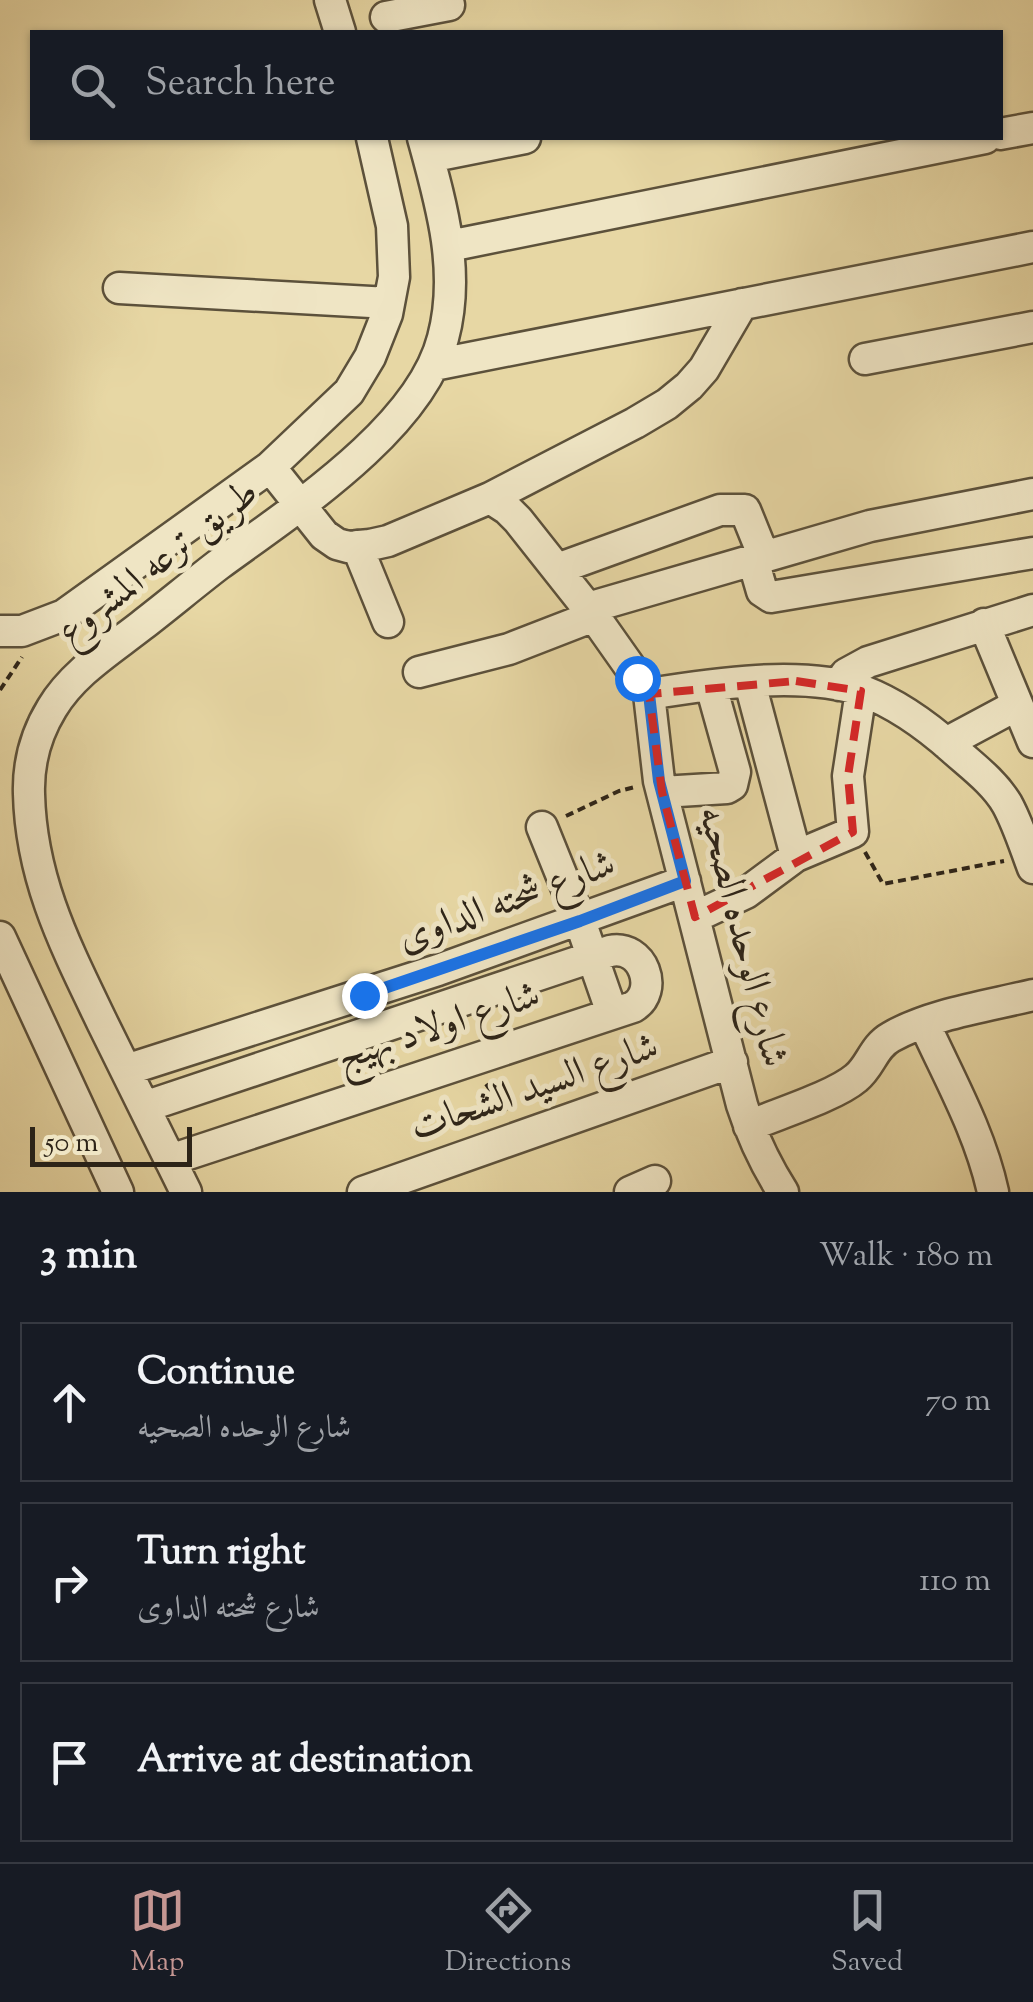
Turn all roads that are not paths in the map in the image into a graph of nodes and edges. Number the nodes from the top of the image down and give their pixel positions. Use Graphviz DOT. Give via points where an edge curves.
graph roads {
  1 [pos="330,0"];
  2 [pos="449,5"];
  3 [pos="386,16"];
  4 [pos="339,30"];
  5 [pos="1033,128"];
  6 [pos="1003,133"];
  7 [pos="372,140"];
  8 [pos="502,140"];
  9 [pos="975,140"];
  10 [pos="426,147"];
  11 [pos="448,246"];
  12 [pos="1033,246"];
  13 [pos="119,288"];
  14 [pos="389,302"];
  15 [pos="742,304"];
  16 [pos="1033,327"];
  17 [pos="865,359"];
  18 [pos="434,365"];
  19 [pos="286,486"];
  20 [pos="1033,494"];
  21 [pos="490,498"];
  22 [pos="356,546"];
  23 [pos="1033,552"];
  24 [pos="758,558"];
  25 [pos="557,569"];
  26 [pos="1033,610"];
  27 [pos="591,612"];
  28 [pos="388,622"];
  29 [pos="984,624"];
  30 [pos="0,631"];
  31 [pos="419,672"];
  32 [pos="750,683"];
  33 [pos="712,686"];
  34 [pos="850,688"];
  35 [pos="649,694"];
  36 [pos="1016,704"];
  37 [pos="1033,742"];
  38 [pos="946,743"];
  39 [pos="661,786"];
  40 [pos="1021,804"];
  41 [pos="542,827"];
  42 [pos="796,856"];
  43 [pos="1031,862"];
  44 [pos="685,881"];
  45 [pos="694,917"];
  46 [pos="580,921"];
  47 [pos="0,937"];
  48 [pos="593,958"];
  49 [pos="1033,995"];
  50 [pos="612,1013"];
  51 [pos="924,1023"];
  52 [pos="732,1062"];
  53 [pos="126,1070"];
  54 [pos="144,1107"];
  55 [pos="749,1126"];
  56 [pos="170,1160"];
  57 [pos="780,1191"];
  58 [pos="118,1192"];
  59 [pos="186,1192"];
  60 [pos="363,1192"];
  61 [pos="992,1192"];
  1 -- 4 [label="street"];
  2 -- 3 [label="street"];
  5 -- 6 [label="street"];
  7 -- 14 [label="street" via="392,226"];
  8 -- 10 [label="street"];
  9 -- 11 [label="street"];
  10 -- 11 [label="street, طريق ترعه المشروع"];
  11 -- 18 [label="street, طريق ترعه المشروع" via="448,310"];
  12 -- 15 [label="street"];
  13 -- 14 [label="street"];
  14 -- 19 [label="street" via="370,357"];
  15 -- 18 [label="street"];
  15 -- 21 [label="street" via="704,368 667,404"];
  16 -- 17 [label="street"];
  18 -- 19 [label="street, طريق ترعه المشروع" via="381,435"];
  19 -- 22 [label="street" via="324,535"];
  19 -- 30 [label="street" via="64,615"];
  19 -- 53 [label="street, طريق ترعه المشروع" via="216,566 77,675 32,749 32,831 50,910"];
  20 -- 24 [label="street" via="870,526"];
  21 -- 22 [label="street" via="401,536"];
  21 -- 25 [label="street"];
  22 -- 28 [label="street"];
  23 -- 24 [label="street" via="771,597 762,592"];
  24 -- 25 [label="street" via="745,510 733,508"];
  24 -- 27 [label="street"];
  25 -- 27 [label="street"];
  26 -- 29 [label="street"];
  27 -- 31 [label="street" via="509,649"];
  27 -- 35 [label="street"];
  29 -- 34 [label="street" via="868,662 846,674"];
  29 -- 36 [label="street"];
  32 -- 33 [label="street"];
  32 -- 34 [label="street"];
  32 -- 42 [label="street"];
  33 -- 35 [label="street"];
  33 -- 39 [label="street" via="732,785"];
  34 -- 38 [label="street" via="906,712"];
  34 -- 42 [label="street" via="854,832"];
  35 -- 39 [label="street, شارع الوحده الصحيه"];
  36 -- 37 [label="street"];
  36 -- 38 [label="street"];
  38 -- 40 [label="street"];
  39 -- 44 [label="street, شارع الوحده الصحيه"];
  40 -- 43 [label="street"];
  41 -- 46 [label="street"];
  42 -- 45 [label="street" via="746,893"];
  44 -- 45 [label="street, شارع الوحده الصحيه"];
  44 -- 46 [label="street, شارع شحته الداوى"];
  45 -- 52 [label="street, شارع الوحده الصحيه"];
  46 -- 48 [label="street"];
  46 -- 53 [label="street, شارع شحته الداوى"];
  47 -- 58 [label="street"];
  48 -- 50 [label="street"];
  48 -- 50 [label="street, شارع اولاد بهيج" via="621,948 633,954 644,975 642,1002"];
  48 -- 54 [label="street"];
  49 -- 51 [label="street"];
  50 -- 56 [label="street, شارع اولاد بهيج"];
  51 -- 55 [label="street" via="886,1040 844,1086"];
  51 -- 61 [label="street" via="974,1129"];
  52 -- 55 [label="street, شارع الوحده الصحيه"];
  52 -- 60 [label="street, شارع السيد الشحات"];
  53 -- 54 [label="street, طريق ترعه المشروع"];
  54 -- 56 [label="street, طريق ترعه المشروع"];
  55 -- 57 [label="street, شارع الوحده الصحيه"];
  56 -- 59 [label="street, طريق ترعه المشروع"];
}
